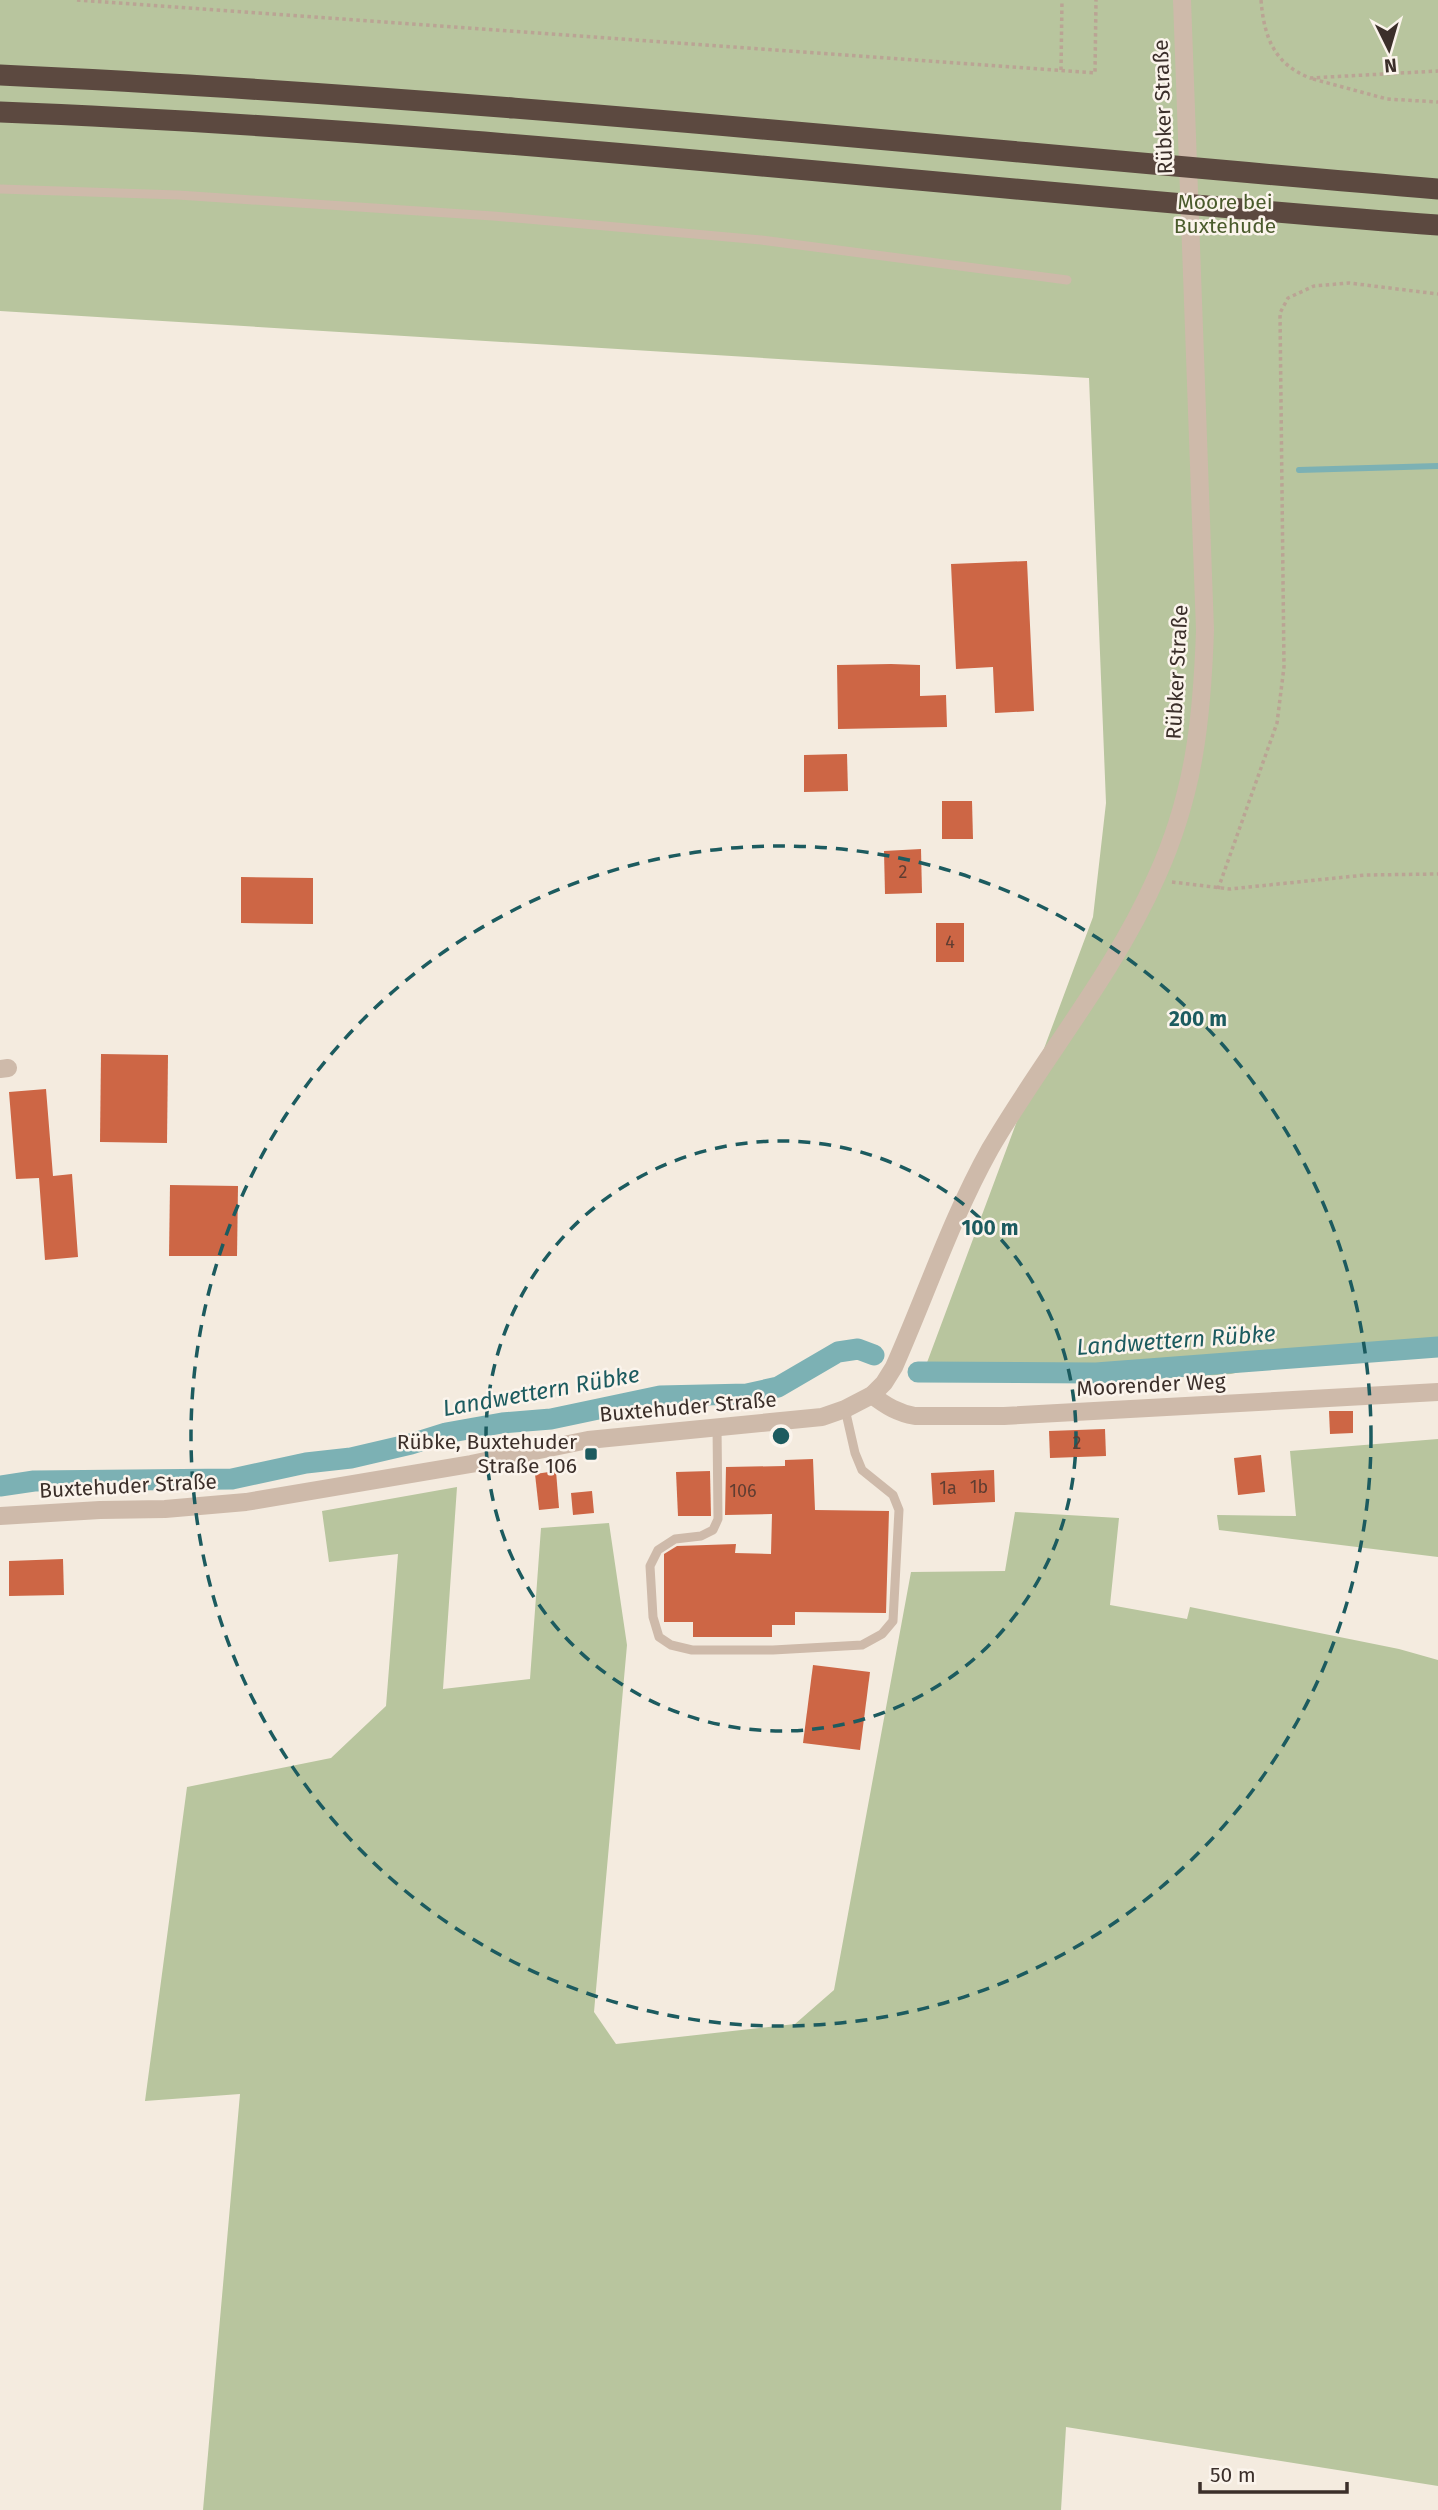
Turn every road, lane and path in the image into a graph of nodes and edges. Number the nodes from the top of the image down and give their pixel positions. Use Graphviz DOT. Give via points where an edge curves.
graph roads {
  1 [pos="77,0"];
  2 [pos="1062,0"];
  3 [pos="1096,0"];
  4 [pos="1182,0"];
  5 [pos="1261,0"];
  6 [pos="1062,70"];
  7 [pos="1438,71"];
  8 [pos="0,75"];
  9 [pos="1310,78"];
  10 [pos="1438,102"];
  11 [pos="0,112"];
  12 [pos="0,189"];
  13 [pos="1438,189"];
  14 [pos="1438,225"];
  15 [pos="1067,280"];
  16 [pos="1438,294"];
  17 [pos="1438,874"];
  18 [pos="1157,877"];
  19 [pos="1218,888"];
  20 [pos="930,1279"];
  21 [pos="1438,1392"];
  22 [pos="872,1395"];
  23 [pos="845,1409"];
  24 [pos="716,1426"];
  25 [pos="0,1516"];
  1 -- 6 [label="path"];
  2 -- 6 [label="path"];
  3 -- 6 [label="path" via="1095,73"];
  4 -- 18 [label="street, Rübker Straße" via="1205,630 1196,751"];
  5 -- 9 [label="path" via="1272,49 1292,71"];
  7 -- 9 [label="path"];
  8 -- 13 [label="highway" via="486,105"];
  9 -- 10 [label="path" via="1387,99"];
  11 -- 14 [label="highway" via="468,141"];
  12 -- 15 [label="lane" via="178,195 520,218 761,240"];
  16 -- 19 [label="path" via="1349,284 1314,286 1287,298 1280,313 1284,667 1277,723"];
  17 -- 19 [label="path" via="1365,875"];
  18 -- 19 [label="path"];
  18 -- 20 [label="street, Rübker Straße" via="1107,970 989,1152"];
  20 -- 22 [label="street, Buxtehuder Straße" via="894,1367"];
  21 -- 22 [label="street, Moorender Weg" via="1004,1416 902,1414"];
  22 -- 23 [label="street, Buxtehuder Straße"];
  23 -- 24 [label="street, Buxtehuder Straße" via="822,1417"];
  23 -- 24 [label="lane" via="862,1470 893,1495 900,1510 893,1621 862,1645 692,1650 659,1637 650,1566 658,1550 675,1539 713,1530 718,1519"];
  24 -- 25 [label="street, Buxtehuder Straße" via="587,1440 246,1503"];
}
